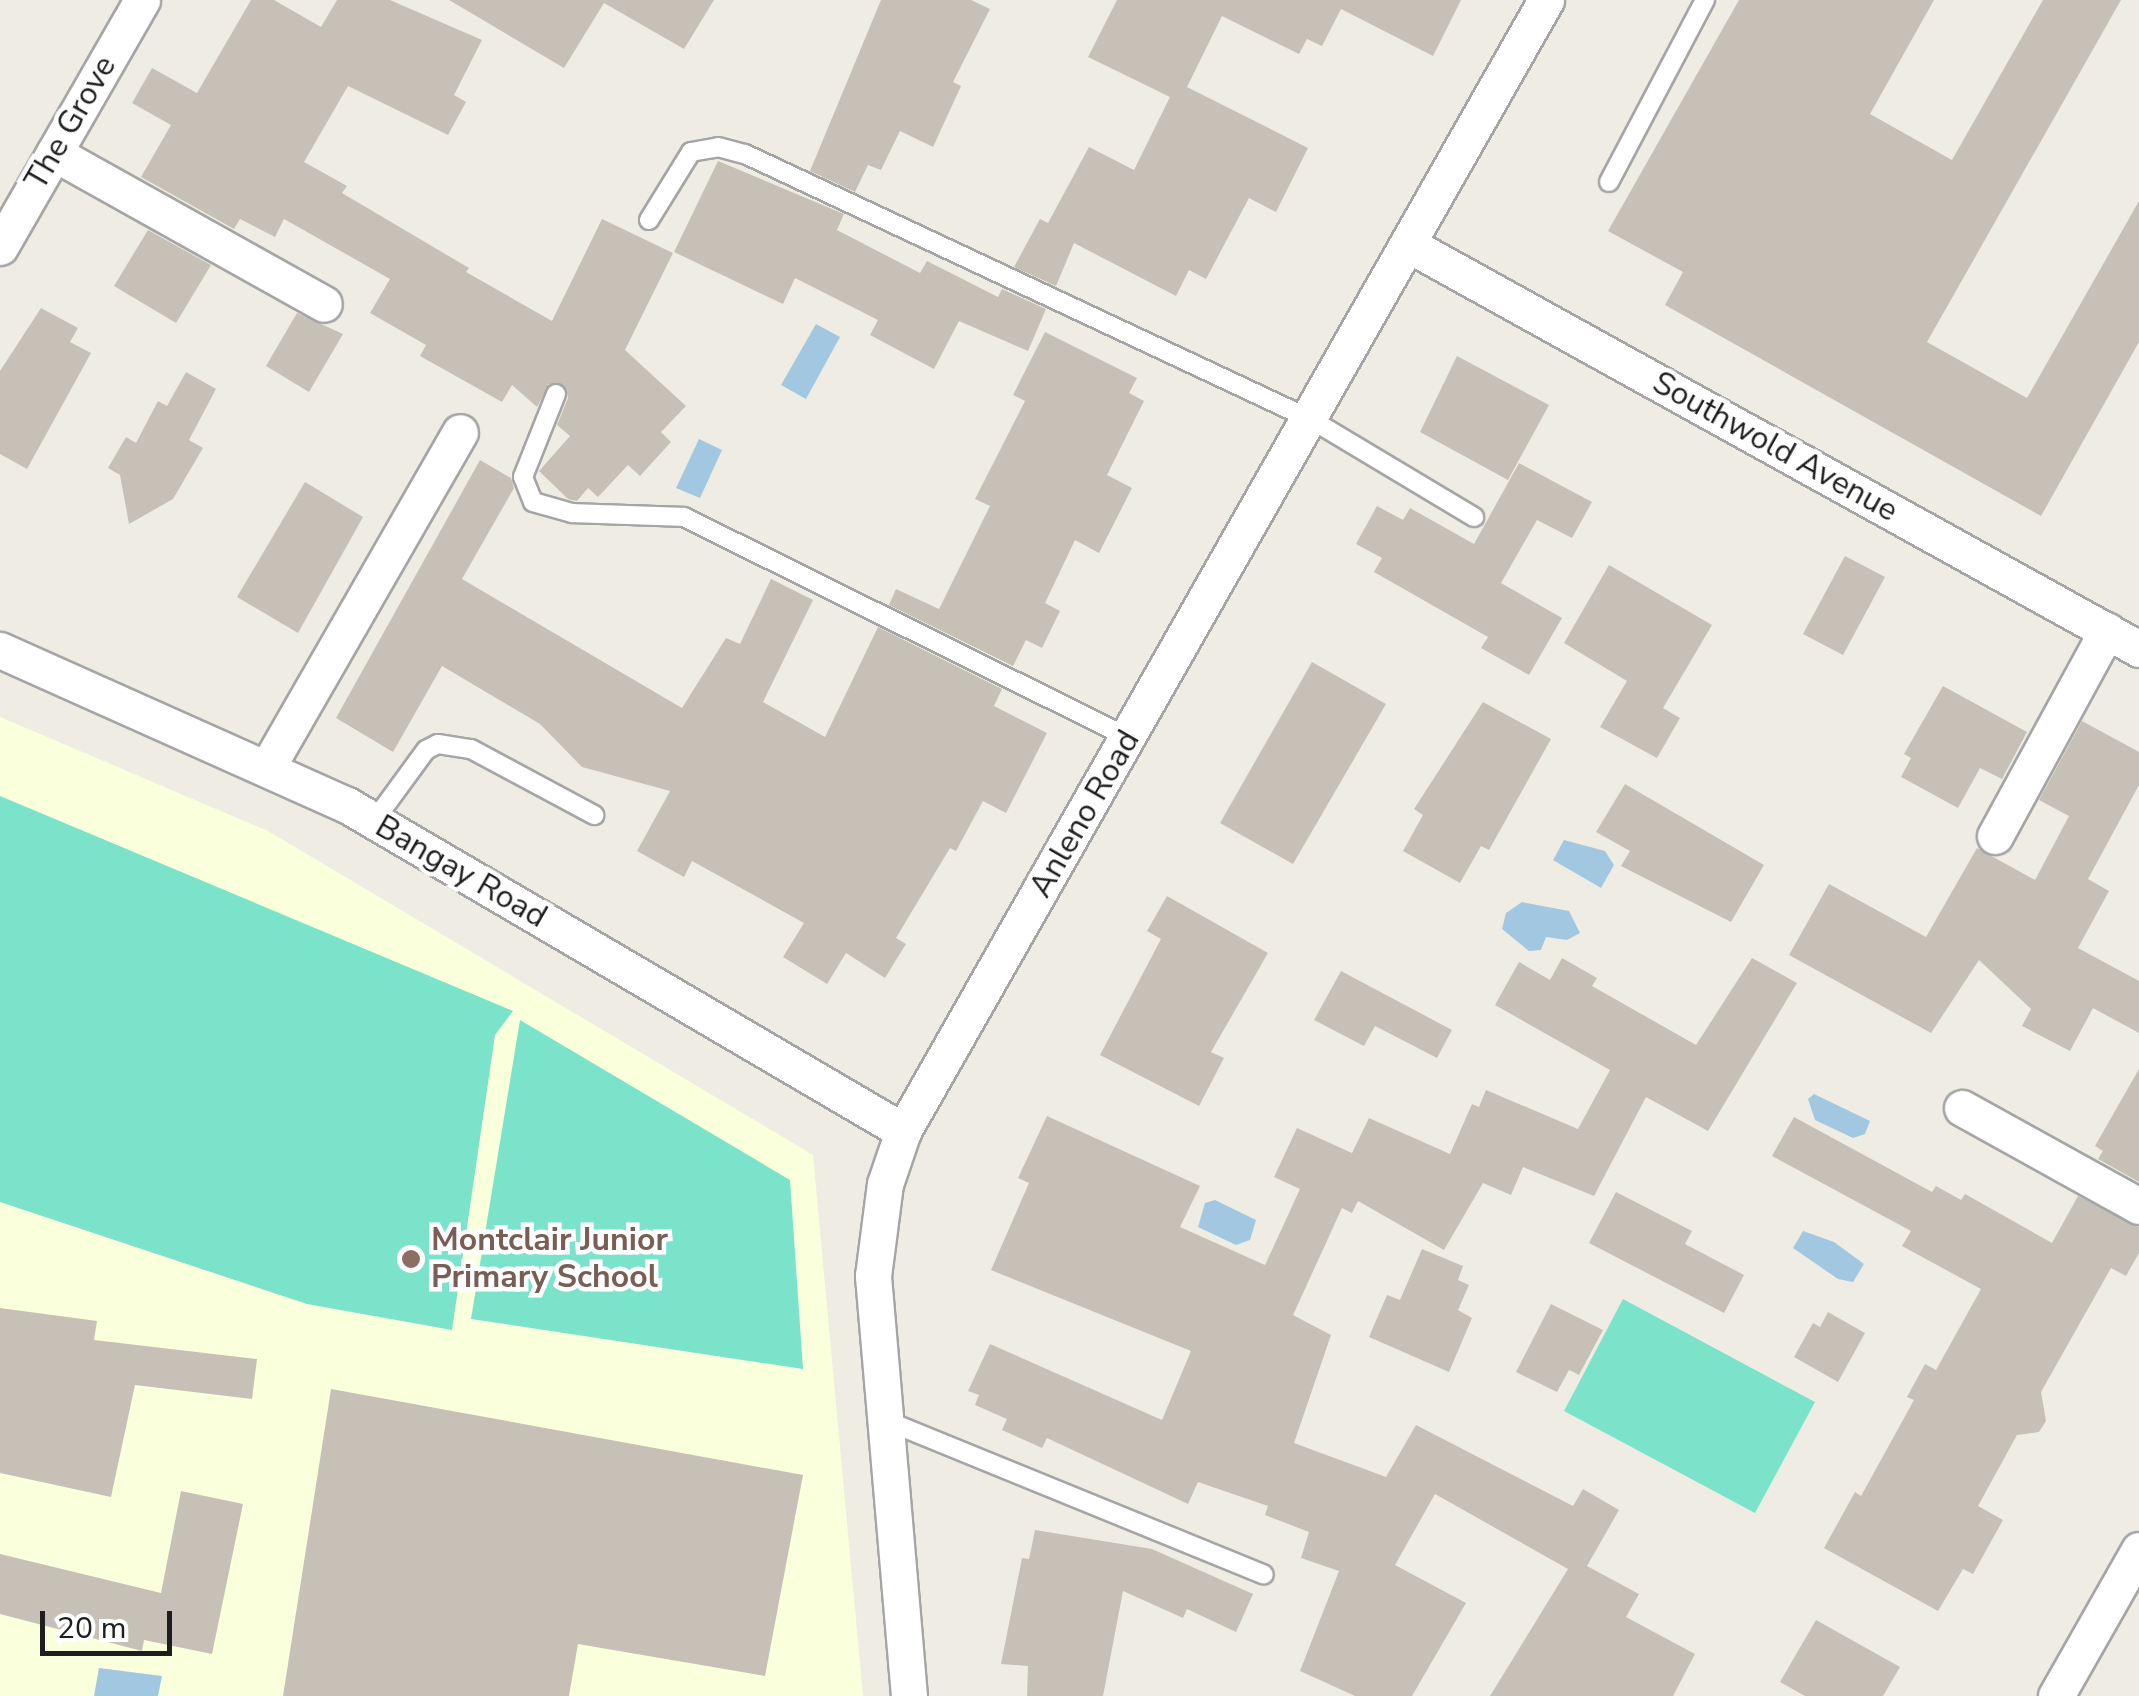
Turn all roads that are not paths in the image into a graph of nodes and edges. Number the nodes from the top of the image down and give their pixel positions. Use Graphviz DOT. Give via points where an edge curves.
graph roads {
  1 [pos="142,0"];
  2 [pos="1546,0"];
  3 [pos="1705,0"];
  4 [pos="54,152"];
  5 [pos="1608,182"];
  6 [pos="649,220"];
  7 [pos="1411,246"];
  8 [pos="0,247"];
  9 [pos="324,304"];
  10 [pos="556,394"];
  11 [pos="1312,420"];
  12 [pos="460,432"];
  13 [pos="1474,517"];
  14 [pos="2107,631"];
  15 [pos="2139,649"];
  16 [pos="0,650"];
  17 [pos="1129,738"];
  18 [pos="268,766"];
  19 [pos="594,815"];
  20 [pos="374,821"];
  21 [pos="1995,836"];
  22 [pos="1962,1108"];
  23 [pos="904,1131"];
  24 [pos="2139,1206"];
  25 [pos="884,1420"];
  26 [pos="2139,1550"];
  27 [pos="1264,1574"];
  28 [pos="909,1696"];
  29 [pos="2056,1696"];
  1 -- 4 [label="street, The Grove"];
  2 -- 7 [label="street, Anleno Road"];
  3 -- 5 [label="lane"];
  4 -- 8 [label="street, The Grove"];
  4 -- 9 [label="street"];
  6 -- 11 [label="lane" via="690,152 718,147 745,154"];
  7 -- 11 [label="street, Anleno Road"];
  7 -- 14 [label="street, Southwold Avenue"];
  10 -- 17 [label="lane" via="524,476 533,502 572,514 684,517"];
  11 -- 13 [label="lane"];
  11 -- 17 [label="street, Anleno Road"];
  12 -- 18 [label="street"];
  14 -- 15 [label="street, Southwold Avenue"];
  14 -- 21 [label="street"];
  16 -- 18 [label="street, Bangay Road"];
  17 -- 23 [label="street, Anleno Road"];
  18 -- 20 [label="street, Bangay Road"];
  19 -- 20 [label="lane" via="471,749 438,744 426,750"];
  20 -- 23 [label="street, Bangay Road"];
  22 -- 24 [label="street"];
  23 -- 25 [label="street, Anleno Road" via="885,1184 873,1276"];
  25 -- 27 [label="lane"];
  25 -- 28 [label="street, Anleno Road"];
  26 -- 29 [label="street"];
}
